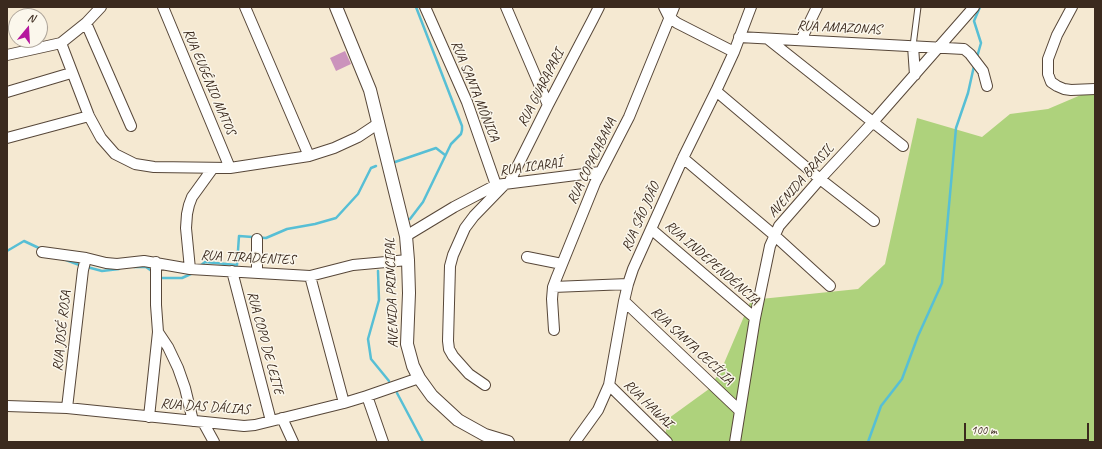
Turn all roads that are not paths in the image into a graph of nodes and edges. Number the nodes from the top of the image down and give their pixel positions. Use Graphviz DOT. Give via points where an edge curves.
graph roads {
  1 [pos="97,7"];
  2 [pos="101,7"];
  3 [pos="162,7"];
  4 [pos="245,7"];
  5 [pos="426,7"];
  6 [pos="506,7"];
  7 [pos="588,7"];
  8 [pos="599,7"];
  9 [pos="664,7"];
  10 [pos="674,7"];
  11 [pos="751,7"];
  12 [pos="817,7"];
  13 [pos="918,7"];
  14 [pos="974,7"];
  15 [pos="1072,7"];
  16 [pos="339,8"];
  17 [pos="669,17"];
  18 [pos="593,20"];
  19 [pos="86,23"];
  20 [pos="739,37"];
  21 [pos="768,39"];
  22 [pos="801,40"];
  23 [pos="61,42"];
  24 [pos="912,46"];
  25 [pos="938,48"];
  26 [pos="734,52"];
  27 [pos="7,55"];
  28 [pos="71,73"];
  29 [pos="915,75"];
  30 [pos="987,86"];
  31 [pos="1095,89"];
  32 [pos="716,91"];
  33 [pos="7,92"];
  34 [pos="548,105"];
  35 [pos="89,116"];
  36 [pos="873,122"];
  37 [pos="379,123"];
  38 [pos="131,126"];
  39 [pos="7,138"];
  40 [pos="903,146"];
  41 [pos="309,156"];
  42 [pos="683,158"];
  43 [pos="213,168"];
  44 [pos="230,168"];
  45 [pos="600,172"];
  46 [pos="820,179"];
  47 [pos="503,184"];
  48 [pos="874,221"];
  49 [pos="651,229"];
  50 [pos="774,235"];
  51 [pos="406,236"];
  52 [pos="257,239"];
  53 [pos="42,252"];
  54 [pos="527,257"];
  55 [pos="86,258"];
  56 [pos="408,260"];
  57 [pos="156,262"];
  58 [pos="562,264"];
  59 [pos="190,268"];
  60 [pos="232,271"];
  61 [pos="257,272"];
  62 [pos="310,276"];
  63 [pos="628,284"];
  64 [pos="830,286"];
  65 [pos="553,287"];
  66 [pos="624,301"];
  67 [pos="755,318"];
  68 [pos="554,330"];
  69 [pos="158,332"];
  70 [pos="419,378"];
  71 [pos="484,385"];
  72 [pos="609,385"];
  73 [pos="367,396"];
  74 [pos="344,403"];
  75 [pos="7,406"];
  76 [pos="67,408"];
  77 [pos="740,411"];
  78 [pos="149,417"];
  79 [pos="282,418"];
  80 [pos="198,421"];
  81 [pos="271,421"];
  82 [pos="214,442"];
  83 [pos="293,442"];
  84 [pos="383,442"];
  85 [pos="508,442"];
  86 [pos="575,442"];
  87 [pos="667,442"];
  88 [pos="735,442"];
  1 -- 2 [label="street"];
  2 -- 19 [label="street"];
  3 -- 44 [label="street, RUA EUGÊNIO MATOS"];
  4 -- 41 [label="street"];
  5 -- 47 [label="street, RUA SANTA MÔNICA"];
  6 -- 34 [label="street"];
  7 -- 18 [label="street"];
  8 -- 18 [label="street, RUA GUARAPARI"];
  9 -- 17 [label="street"];
  10 -- 17 [label="street, RUA COPACABANA"];
  11 -- 20 [label="street, RUA SÃO JOÃO"];
  12 -- 22 [label="street"];
  13 -- 24 [label="lane"];
  14 -- 25 [label="street, AVENIDA BRASIL"];
  15 -- 31 [label="street" via="1057,35 1048,65 1048,74 1051,82 1064,89"];
  16 -- 37 [label="street, AVENIDA PRINCIPAL" via="370,90"];
  17 -- 26 [label="street"];
  17 -- 45 [label="street, RUA COPACABANA" via="629,117"];
  18 -- 34 [label="street, RUA GUARAPARI"];
  19 -- 23 [label="street"];
  19 -- 38 [label="street"];
  20 -- 21 [label="street, RUA AMAZONAS"];
  20 -- 26 [label="street, RUA SÃO JOÃO"];
  21 -- 22 [label="street, RUA AMAZONAS"];
  21 -- 36 [label="street"];
  22 -- 24 [label="street, RUA AMAZONAS"];
  23 -- 27 [label="street"];
  23 -- 28 [label="street"];
  24 -- 25 [label="street, RUA AMAZONAS"];
  24 -- 29 [label="street"];
  25 -- 29 [label="street, AVENIDA BRASIL"];
  25 -- 30 [label="street, RUA AMAZONAS" via="964,49 983,71"];
  26 -- 32 [label="street, RUA SÃO JOÃO"];
  28 -- 33 [label="street"];
  28 -- 35 [label="street"];
  29 -- 36 [label="street, AVENIDA BRASIL"];
  32 -- 42 [label="street, RUA SÃO JOÃO"];
  32 -- 46 [label="street"];
  34 -- 47 [label="street, RUA GUARAPARI"];
  35 -- 39 [label="street"];
  35 -- 43 [label="street" via="108,148 123,159 154,167"];
  36 -- 40 [label="street"];
  36 -- 46 [label="street, AVENIDA BRASIL"];
  37 -- 41 [label="street" via="358,137"];
  37 -- 51 [label="street, AVENIDA PRINCIPAL"];
  41 -- 44 [label="street"];
  42 -- 49 [label="street, RUA SÃO JOÃO"];
  42 -- 50 [label="street"];
  43 -- 44 [label="street"];
  43 -- 59 [label="street" via="188,205 186,228"];
  45 -- 47 [label="street, RUA ICARAÍ"];
  45 -- 58 [label="street, RUA COPACABANA"];
  46 -- 48 [label="street"];
  46 -- 50 [label="street, AVENIDA BRASIL" via="784,219"];
  47 -- 51 [label="street, RUA ICARAÍ" via="454,207"];
  47 -- 71 [label="street, RUA GUARAPARI" via="465,228 450,266 449,349 469,374"];
  49 -- 63 [label="street, RUA SÃO JOÃO"];
  49 -- 67 [label="street, RUA INDEPENDÊNCIA"];
  50 -- 64 [label="street"];
  50 -- 67 [label="street, AVENIDA BRASIL"];
  51 -- 56 [label="street, AVENIDA PRINCIPAL"];
  52 -- 61 [label="street"];
  53 -- 55 [label="street, RUA TIRADENTES"];
  54 -- 58 [label="street"];
  55 -- 57 [label="street, RUA TIRADENTES" via="117,264"];
  55 -- 76 [label="street, RUA JOSÉ ROSA"];
  56 -- 62 [label="street, RUA TIRADENTES" via="353,265"];
  56 -- 70 [label="street, AVENIDA PRINCIPAL" via="407,344 410,359"];
  57 -- 59 [label="street, RUA TIRADENTES"];
  57 -- 69 [label="street"];
  58 -- 65 [label="street, RUA COPACABANA"];
  59 -- 60 [label="street, RUA TIRADENTES"];
  60 -- 61 [label="street, RUA TIRADENTES"];
  60 -- 81 [label="street, RUA COPO DE LEITE"];
  61 -- 62 [label="street, RUA TIRADENTES"];
  62 -- 74 [label="street"];
  63 -- 65 [label="street"];
  63 -- 66 [label="street, RUA SÃO JOÃO"];
  65 -- 68 [label="street, RUA COPACABANA"];
  66 -- 72 [label="street, RUA SÃO JOÃO"];
  66 -- 77 [label="street, RUA SANTA CECÍLIA"];
  67 -- 77 [label="street, AVENIDA BRASIL"];
  69 -- 78 [label="street"];
  69 -- 80 [label="street" via="178,368"];
  70 -- 73 [label="street, RUA DAS DÁLIAS"];
  70 -- 85 [label="street, AVENIDA PRINCIPAL" via="438,403 458,420 485,435"];
  72 -- 86 [label="street, RUA SÃO JOÃO" via="598,410"];
  72 -- 87 [label="street, RUA HAWAI"];
  73 -- 74 [label="street, RUA DAS DÁLIAS"];
  73 -- 84 [label="street"];
  74 -- 79 [label="street, RUA DAS DÁLIAS"];
  75 -- 76 [label="street, RUA DAS DÁLIAS"];
  76 -- 78 [label="street, RUA DAS DÁLIAS"];
  77 -- 88 [label="street, AVENIDA BRASIL"];
  78 -- 80 [label="street, RUA DAS DÁLIAS"];
  79 -- 81 [label="street, RUA DAS DÁLIAS"];
  79 -- 83 [label="street"];
  80 -- 81 [label="street, RUA DAS DÁLIAS" via="244,426"];
  80 -- 82 [label="street"];
}
